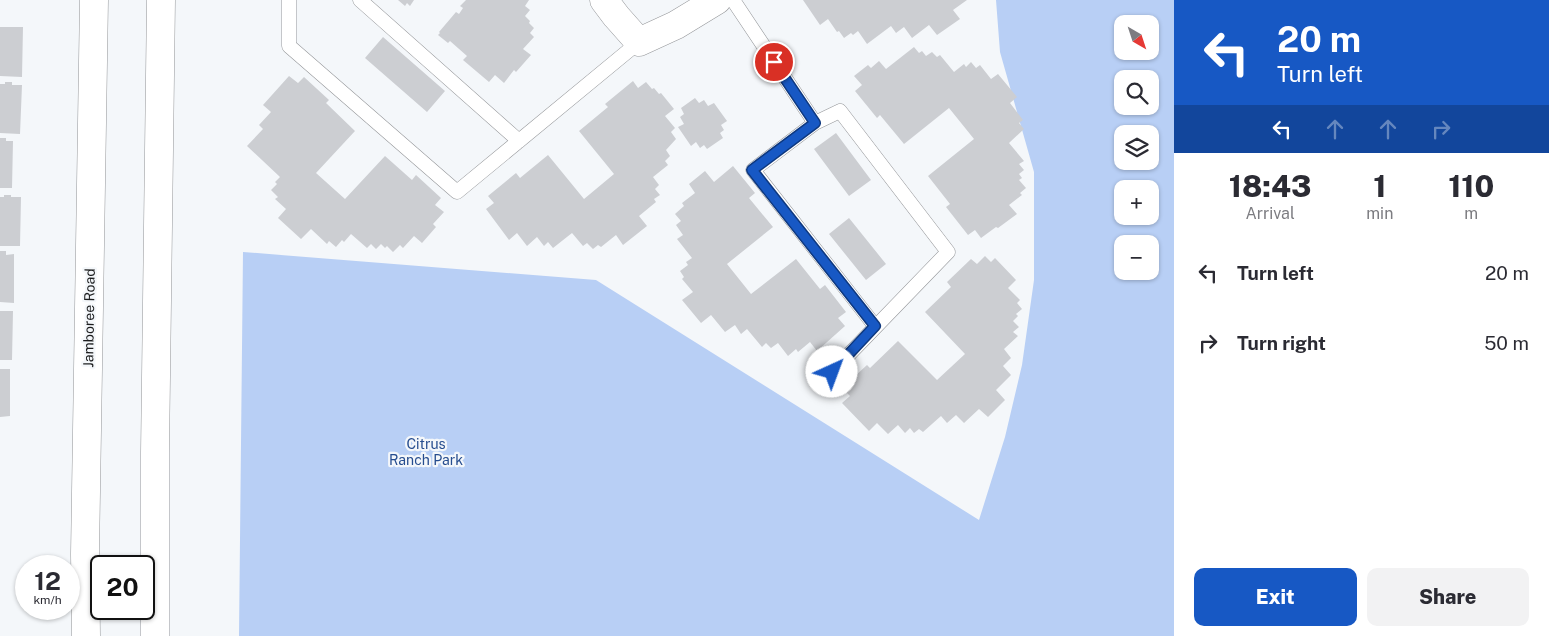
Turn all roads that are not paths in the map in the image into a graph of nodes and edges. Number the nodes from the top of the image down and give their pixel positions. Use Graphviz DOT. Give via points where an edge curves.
graph roads {
  1 [pos="94,0"];
  2 [pos="161,0"];
  3 [pos="289,0"];
  4 [pos="360,0"];
  5 [pos="604,0"];
  6 [pos="717,0"];
  7 [pos="733,0"];
  8 [pos="639,42"];
  9 [pos="815,123"];
  10 [pos="519,141"];
  11 [pos="875,326"];
  12 [pos="832,372"];
  13 [pos="86,636"];
  14 [pos="155,636"];
  1 -- 13 [label="main road, Jamboree Road"];
  2 -- 14 [label="main road" via="154,452"];
  3 -- 10 [label="lane" via="289,46 457,192"];
  4 -- 10 [label="lane"];
  5 -- 8 [label="main road"];
  6 -- 8 [label="main road" via="676,25"];
  7 -- 9 [label="lane"];
  8 -- 10 [label="lane"];
  9 -- 11 [label="lane" via="752,170"];
  9 -- 11 [label="lane" via="840,111 948,252"];
  11 -- 12 [label="lane"];
}
